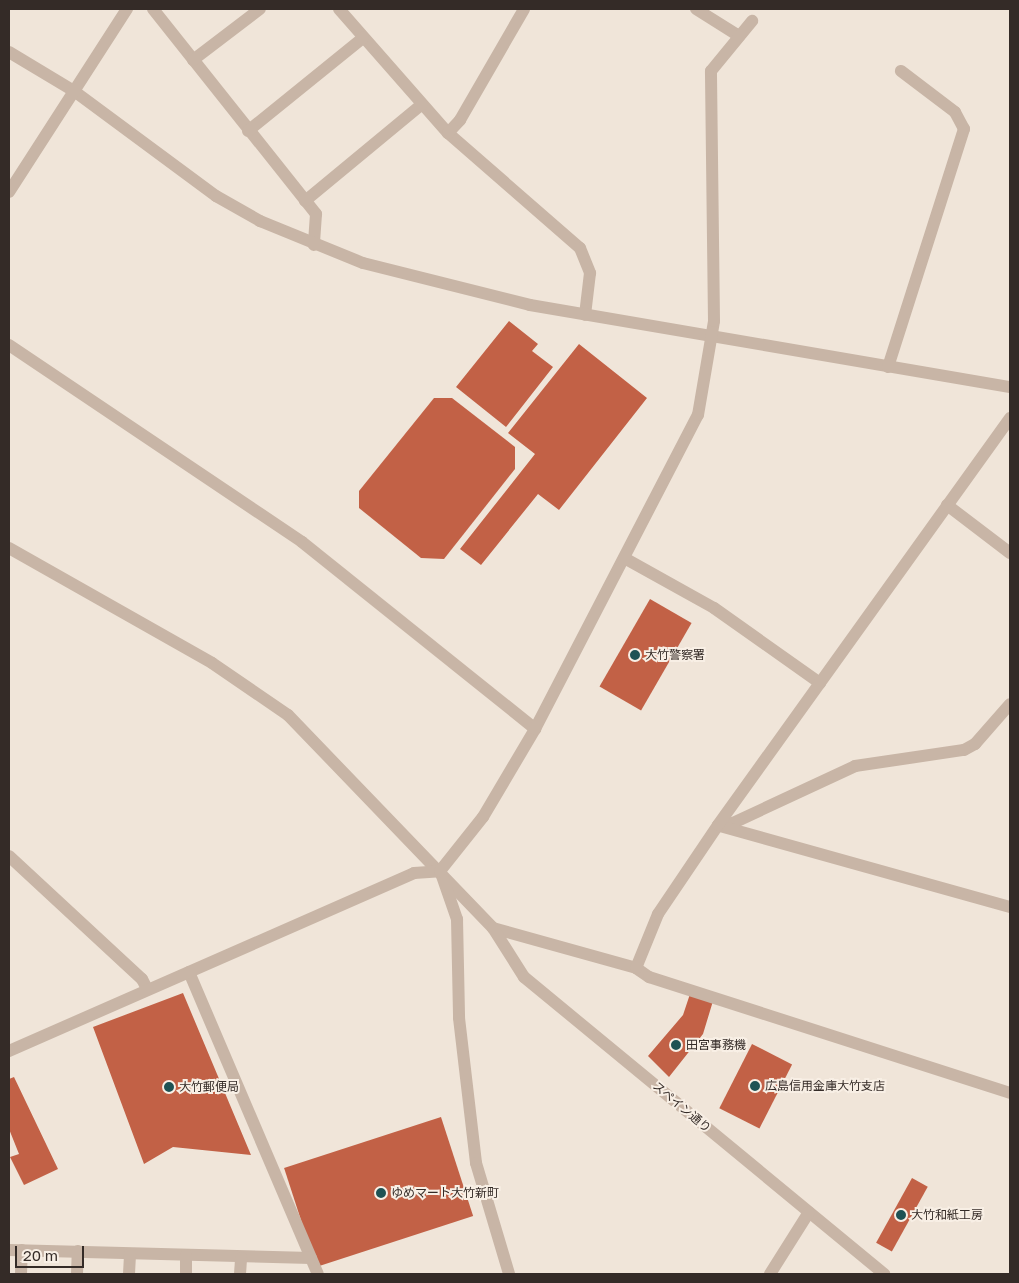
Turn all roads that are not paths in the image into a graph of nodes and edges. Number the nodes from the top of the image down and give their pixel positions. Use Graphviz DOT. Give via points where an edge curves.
graph roads {
  1 [pos="127,9"];
  2 [pos="153,9"];
  3 [pos="260,9"];
  4 [pos="339,9"];
  5 [pos="524,9"];
  6 [pos="696,9"];
  7 [pos="752,21"];
  8 [pos="739,36"];
  9 [pos="363,38"];
  10 [pos="9,52"];
  11 [pos="193,60"];
  12 [pos="901,71"];
  13 [pos="74,91"];
  14 [pos="421,105"];
  15 [pos="248,131"];
  16 [pos="448,133"];
  17 [pos="9,192"];
  18 [pos="306,201"];
  19 [pos="314,245"];
  20 [pos="585,315"];
  21 [pos="713,338"];
  22 [pos="9,345"];
  23 [pos="888,367"];
  24 [pos="1010,387"];
  25 [pos="1010,418"];
  26 [pos="947,505"];
  27 [pos="9,548"];
  28 [pos="1010,553"];
  29 [pos="626,559"];
  30 [pos="820,683"];
  31 [pos="1010,704"];
  32 [pos="534,729"];
  33 [pos="718,825"];
  34 [pos="9,856"];
  35 [pos="440,871"];
  36 [pos="1010,907"];
  37 [pos="493,928"];
  38 [pos="636,968"];
  39 [pos="189,972"];
  40 [pos="147,989"];
  41 [pos="9,1052"];
  42 [pos="1010,1093"];
  43 [pos="808,1212"];
  44 [pos="9,1250"];
  45 [pos="22,1250"];
  46 [pos="78,1251"];
  47 [pos="130,1254"];
  48 [pos="186,1256"];
  49 [pos="241,1258"];
  50 [pos="311,1258"];
  51 [pos="21,1274"];
  52 [pos="77,1274"];
  53 [pos="129,1274"];
  54 [pos="186,1274"];
  55 [pos="240,1274"];
  56 [pos="318,1274"];
  57 [pos="510,1274"];
  58 [pos="770,1274"];
  59 [pos="884,1274"];
  1 -- 13 [label="street"];
  2 -- 11 [label="street"];
  3 -- 11 [label="street"];
  4 -- 9 [label="street"];
  5 -- 16 [label="street"];
  6 -- 8 [label="street"];
  7 -- 8 [label="street"];
  8 -- 21 [label="street" via="711,71"];
  9 -- 14 [label="street"];
  9 -- 15 [label="street"];
  10 -- 13 [label="street"];
  11 -- 15 [label="street"];
  12 -- 23 [label="street" via="956,112 964,129"];
  13 -- 17 [label="street"];
  13 -- 19 [label="street" via="216,196"];
  14 -- 16 [label="street"];
  14 -- 18 [label="street"];
  15 -- 18 [label="street"];
  16 -- 20 [label="street" via="580,248 590,272"];
  18 -- 19 [label="street" via="316,214"];
  19 -- 20 [label="street" via="417,278"];
  20 -- 21 [label="street"];
  21 -- 23 [label="street"];
  21 -- 29 [label="street" via="698,415"];
  22 -- 32 [label="street" via="302,542"];
  23 -- 24 [label="street"];
  25 -- 26 [label="street"];
  26 -- 28 [label="street"];
  26 -- 30 [label="street"];
  27 -- 35 [label="street, スペイン通り" via="254,689 309,735"];
  29 -- 30 [label="street" via="714,608"];
  29 -- 32 [label="street"];
  30 -- 33 [label="street"];
  31 -- 33 [label="street" via="975,744 964,750 855,766 733,823"];
  32 -- 35 [label="street" via="503,787"];
  33 -- 36 [label="street"];
  33 -- 38 [label="street" via="658,914"];
  34 -- 40 [label="street" via="142,979"];
  35 -- 37 [label="street, スペイン通り"];
  35 -- 39 [label="street" via="414,873"];
  35 -- 57 [label="street" via="457,918 459,1018 476,1163"];
  37 -- 38 [label="street"];
  37 -- 43 [label="street, スペイン通り" via="524,977"];
  38 -- 42 [label="street" via="649,977"];
  39 -- 40 [label="street"];
  39 -- 50 [label="street"];
  40 -- 41 [label="street"];
  43 -- 58 [label="street"];
  43 -- 59 [label="street, スペイン通り"];
  44 -- 45 [label="street"];
  45 -- 46 [label="street"];
  45 -- 51 [label="street"];
  46 -- 47 [label="street"];
  46 -- 52 [label="street"];
  47 -- 48 [label="street"];
  47 -- 53 [label="street"];
  48 -- 49 [label="street"];
  48 -- 54 [label="street"];
  49 -- 50 [label="street"];
  49 -- 55 [label="street"];
  50 -- 56 [label="street"];
}
